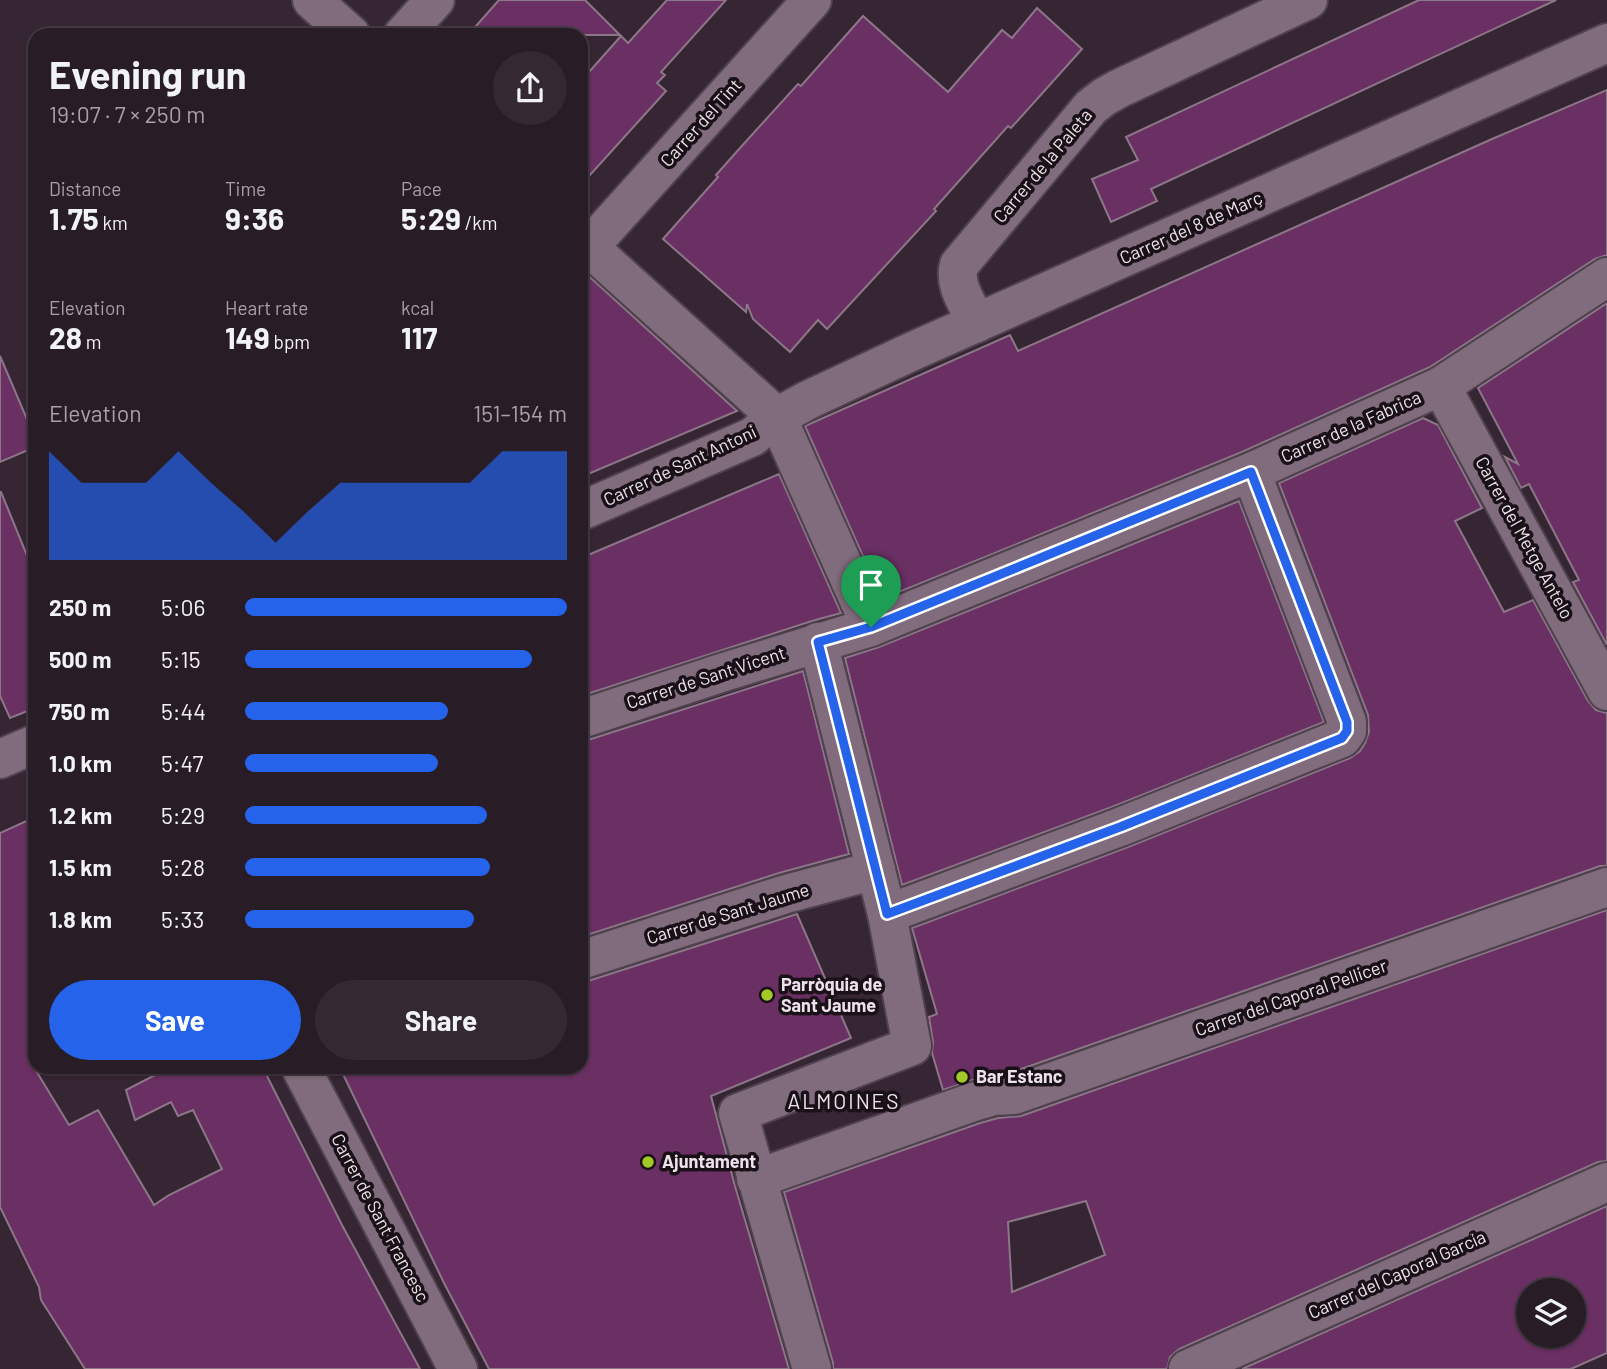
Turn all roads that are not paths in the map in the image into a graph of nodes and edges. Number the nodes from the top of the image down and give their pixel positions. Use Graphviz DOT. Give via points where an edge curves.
graph roads {
  1 [pos="312,0"];
  2 [pos="435,0"];
  3 [pos="812,0"];
  4 [pos="1308,0"];
  5 [pos="343,28"];
  6 [pos="409,28"];
  7 [pos="1607,43"];
  8 [pos="588,240"];
  9 [pos="588,246"];
  10 [pos="1607,277"];
  11 [pos="977,323"];
  12 [pos="1441,386"];
  13 [pos="778,417"];
  14 [pos="1251,472"];
  15 [pos="588,508"];
  16 [pos="871,627"];
  17 [pos="818,642"];
  18 [pos="1607,691"];
  19 [pos="588,717"];
  20 [pos="28,747"];
  21 [pos="0,759"];
  22 [pos="876,870"];
  23 [pos="1607,887"];
  24 [pos="887,914"];
  25 [pos="588,958"];
  26 [pos="304,1074"];
  27 [pos="756,1179"];
  28 [pos="1607,1182"];
  29 [pos="458,1369"];
  30 [pos="812,1369"];
  31 [pos="1188,1369"];
  1 -- 5 [label="street"];
  2 -- 6 [label="street"];
  3 -- 8 [label="street, Carrer del Tint"];
  4 -- 11 [label="street, Carrer de la Paleta" via="1118,89 1091,107 959,265 958,284"];
  7 -- 11 [label="street, Carrer del 8 de Març"];
  9 -- 13 [label="street"];
  10 -- 12 [label="street, Carrer de la Fabrica"];
  11 -- 13 [label="street, Carrer del 8 de Març"];
  12 -- 14 [label="street, Carrer de la Fabrica"];
  12 -- 18 [label="street, Carrer del Metge Antelo"];
  13 -- 15 [label="street, Carrer de Sant Antoni" via="752,438"];
  13 -- 16 [label="street"];
  14 -- 16 [label="street, Carrer de la Fabrica"];
  14 -- 24 [label="street" via="1347,722 1342,738"];
  16 -- 17 [label="street, Carrer de Sant Vicent"];
  17 -- 19 [label="street, Carrer de Sant Vicent"];
  17 -- 22 [label="street"];
  20 -- 21 [label="street"];
  22 -- 24 [label="street"];
  22 -- 25 [label="street, Carrer de Sant Jaume"];
  23 -- 27 [label="street, Carrer del Caporal Pellicer" via="1014,1095 973,1102"];
  24 -- 27 [label="street" via="912,1046 738,1113"];
  26 -- 29 [label="street, Carrer de Sant Francesc"];
  27 -- 30 [label="street"];
  28 -- 31 [label="street, Carrer del Caporal García"];
}
